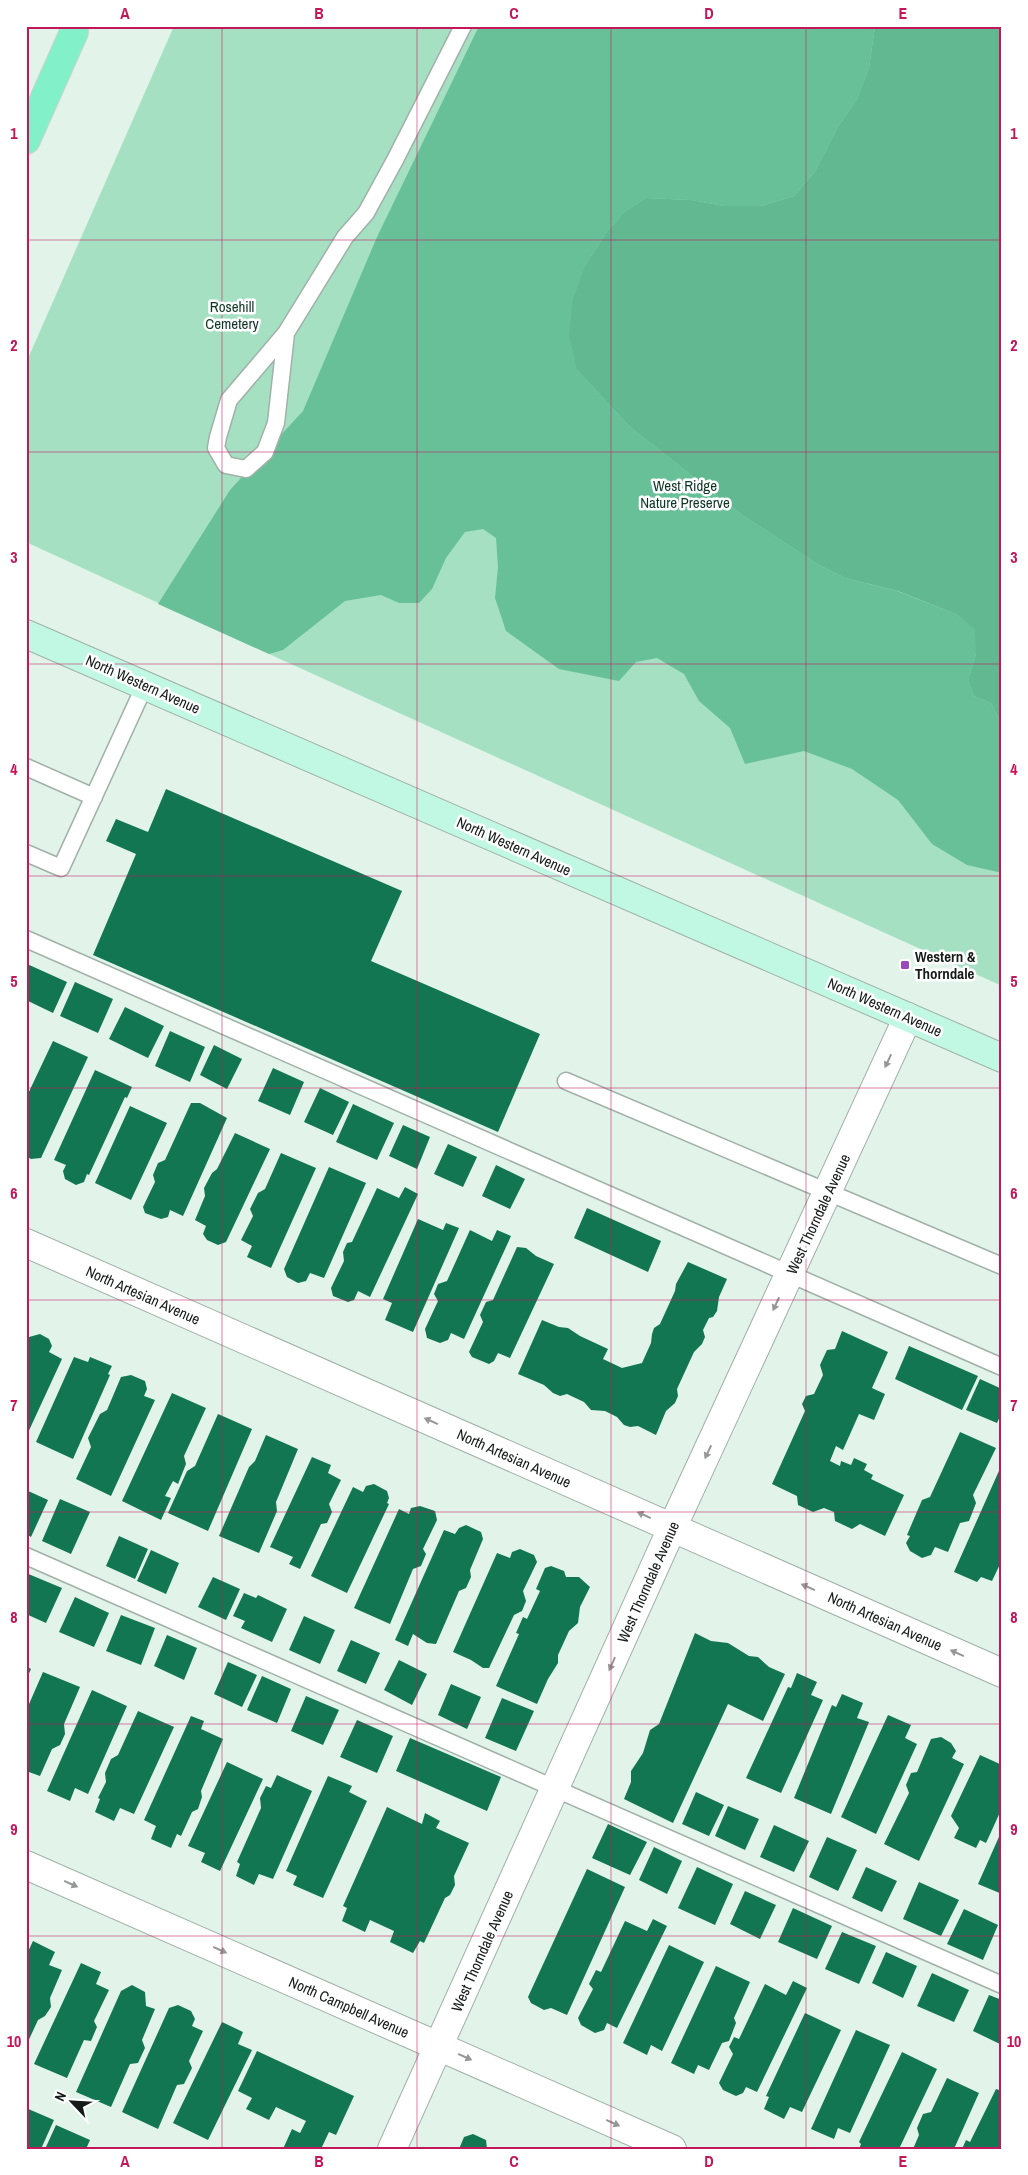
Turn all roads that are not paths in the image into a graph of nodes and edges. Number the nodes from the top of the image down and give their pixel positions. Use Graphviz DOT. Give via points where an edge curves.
graph roads {
  1 [pos="463,26"];
  2 [pos="73,28"];
  3 [pos="26,140"];
  4 [pos="286,333"];
  5 [pos="26,634"];
  6 [pos="145,685"];
  7 [pos="26,767"];
  8 [pos="94,796"];
  9 [pos="26,853"];
  10 [pos="26,939"];
  11 [pos="908,1017"];
  12 [pos="1002,1058"];
  13 [pos="566,1081"];
  14 [pos="828,1192"];
  15 [pos="26,1243"];
  16 [pos="1002,1266"];
  17 [pos="790,1274"];
  18 [pos="1002,1367"];
  19 [pos="672,1528"];
  20 [pos="26,1556"];
  21 [pos="1002,1672"];
  22 [pos="556,1789"];
  23 [pos="26,1865"];
  24 [pos="1002,1985"];
  25 [pos="439,2046"];
  26 [pos="392,2149"];
  27 [pos="672,2149"];
  1 -- 4 [label="lane" via="366,213 345,237"];
  2 -- 3 [label="main road"];
  4 -- 4 [label="lane" via="276,423 264,452 246,469 226,465 216,448 229,400"];
  5 -- 6 [label="main road, North Western Avenue"];
  6 -- 8 [label="lane"];
  6 -- 11 [label="main road, North Western Avenue"];
  7 -- 8 [label="lane"];
  8 -- 9 [label="lane" via="61,868"];
  10 -- 17 [label="lane"];
  11 -- 12 [label="main road, North Western Avenue"];
  11 -- 14 [label="street, West Thorndale Avenue, one-way"];
  13 -- 14 [label="lane"];
  14 -- 16 [label="lane"];
  14 -- 17 [label="street, West Thorndale Avenue"];
  19 -- 15 [label="street, North Artesian Avenue, one-way"];
  17 -- 18 [label="lane"];
  17 -- 19 [label="street, West Thorndale Avenue, one-way"];
  21 -- 19 [label="street, North Artesian Avenue, one-way"];
  19 -- 22 [label="street, West Thorndale Avenue, one-way"];
  20 -- 22 [label="lane"];
  22 -- 24 [label="lane"];
  22 -- 25 [label="street, West Thorndale Avenue"];
  23 -- 25 [label="street, North Campbell Avenue, one-way"];
  25 -- 26 [label="street, West Thorndale Avenue"];
  25 -- 27 [label="street, North Campbell Avenue, one-way"];
}
